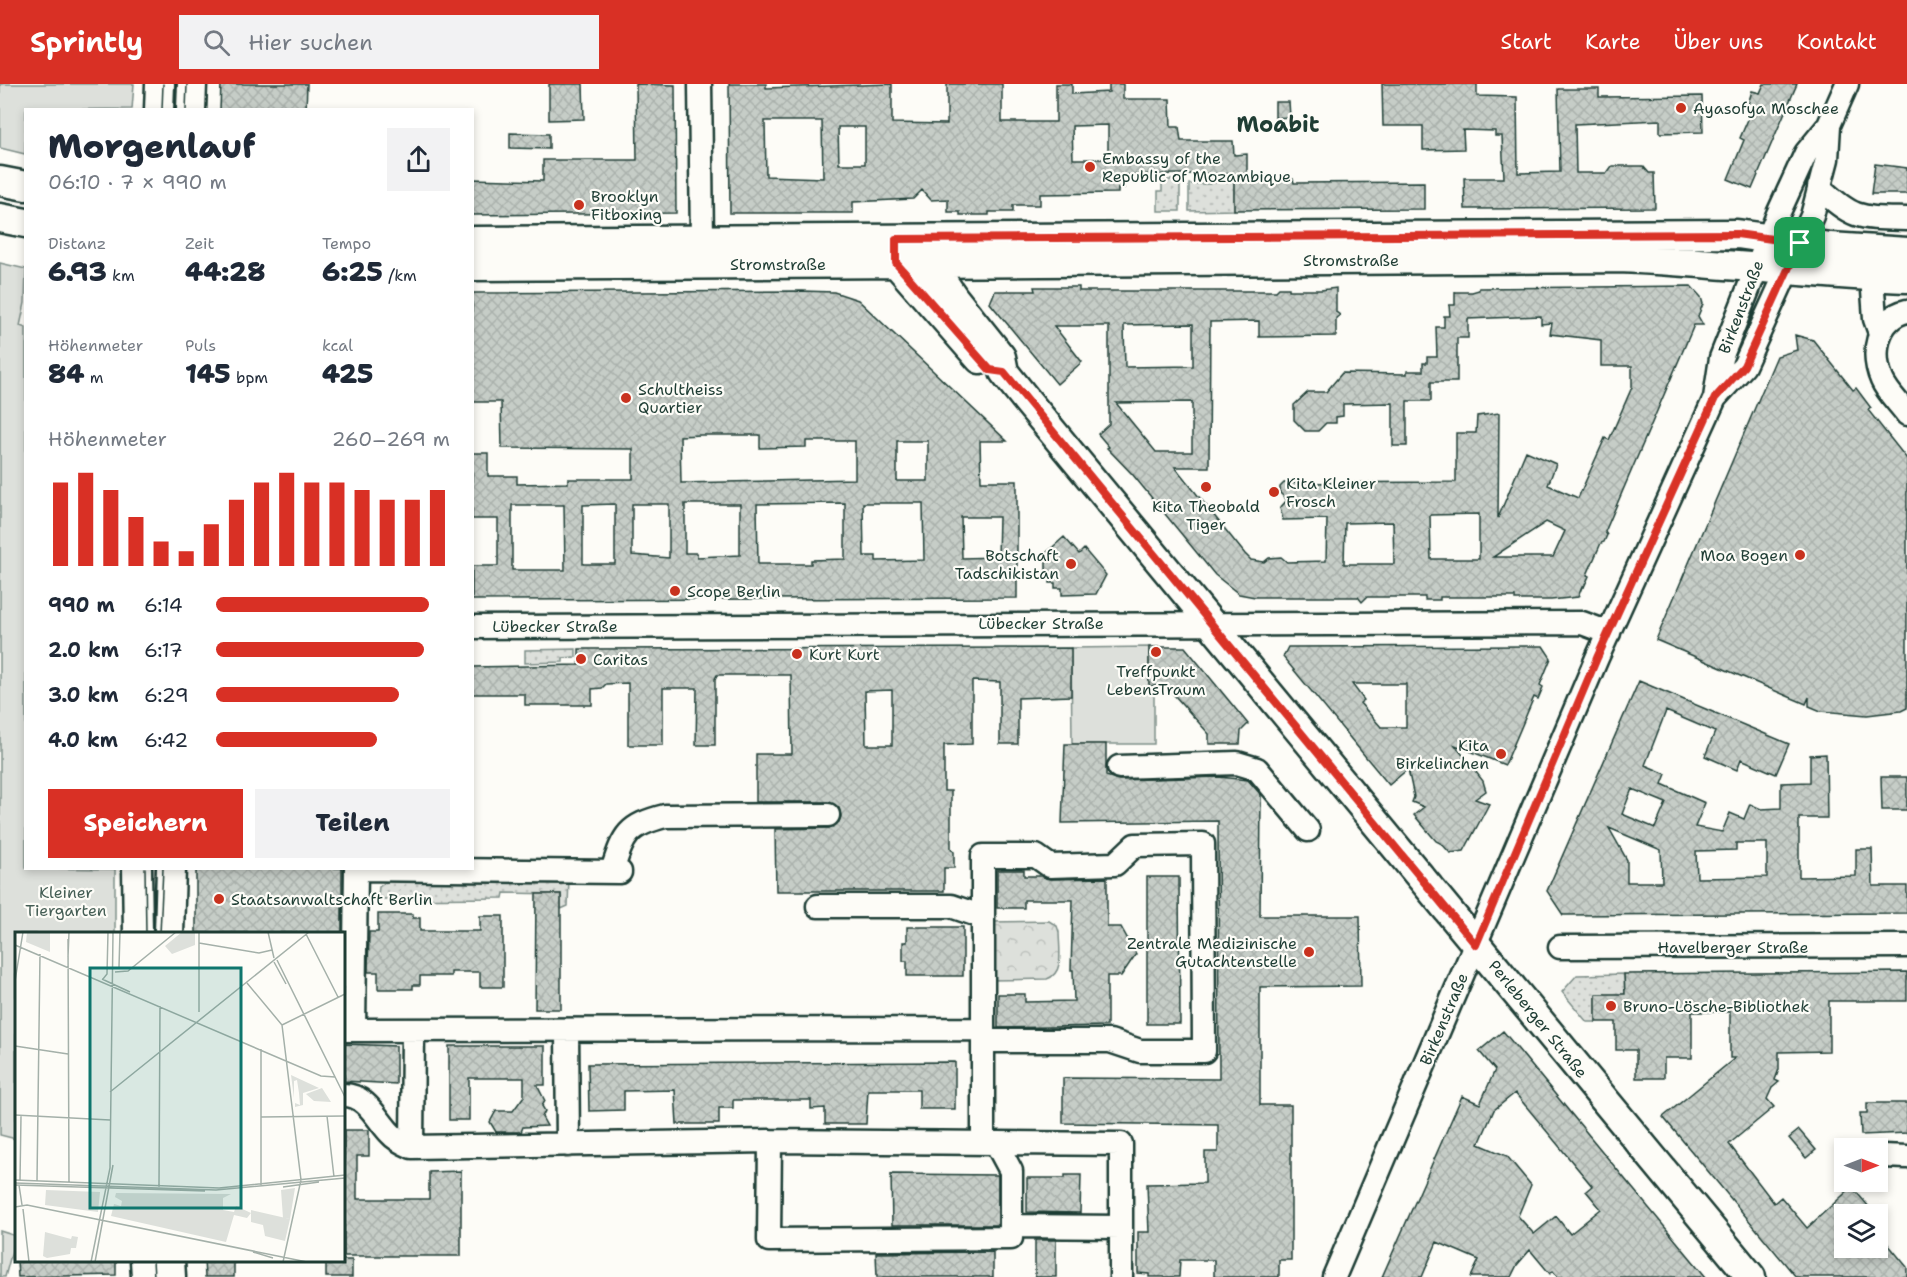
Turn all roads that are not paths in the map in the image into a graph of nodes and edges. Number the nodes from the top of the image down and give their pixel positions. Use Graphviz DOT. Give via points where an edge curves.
graph roads {
  1 [pos="160,84"];
  2 [pos="192,84"];
  3 [pos="700,84"];
  4 [pos="1847,84"];
  5 [pos="159,108"];
  6 [pos="191,108"];
  7 [pos="1829,125"];
  8 [pos="0,181"];
  9 [pos="24,186"];
  10 [pos="1819,187"];
  11 [pos="0,218"];
  12 [pos="1907,219"];
  13 [pos="24,223"];
  14 [pos="1768,239"];
  15 [pos="702,240"];
  16 [pos="474,241"];
  17 [pos="1800,243"];
  18 [pos="1618,247"];
  19 [pos="896,251"];
  20 [pos="928,251"];
  21 [pos="1907,252"];
  22 [pos="474,266"];
  23 [pos="1756,267"];
  24 [pos="1788,270"];
  25 [pos="1872,276"];
  26 [pos="1907,278"];
  27 [pos="1907,311"];
  28 [pos="1880,333"];
  29 [pos="1004,372"];
  30 [pos="1715,398"];
  31 [pos="1907,414"];
  32 [pos="1210,623"];
  33 [pos="474,627"];
  34 [pos="1608,633"];
  35 [pos="1119,767"];
  36 [pos="828,815"];
  37 [pos="1308,830"];
  38 [pos="137,870"];
  39 [pos="171,870"];
  40 [pos="356,870"];
  41 [pos="474,870"];
  42 [pos="818,906"];
  43 [pos="983,917"];
  44 [pos="138,932"];
  45 [pos="169,932"];
  46 [pos="1476,945"];
  47 [pos="1907,946"];
  48 [pos="1560,947"];
  49 [pos="349,1030"];
  50 [pos="413,1030"];
  51 [pos="567,1030"];
  52 [pos="983,1035"];
  53 [pos="345,1095"];
  54 [pos="770,1141"];
  55 [pos="989,1142"];
  56 [pos="568,1145"];
  57 [pos="412,1147"];
  58 [pos="1888,1156"];
  59 [pos="1907,1157"];
  60 [pos="1011,1226"];
  61 [pos="1121,1227"];
  62 [pos="145,1262"];
  63 [pos="170,1262"];
  64 [pos="146,1277"];
  65 [pos="171,1277"];
  66 [pos="1121,1277"];
  67 [pos="1334,1277"];
  68 [pos="1751,1277"];
  1 -- 5 [label="main road"];
  2 -- 6 [label="main road"];
  3 -- 15 [label="street"];
  4 -- 7 [label="street, Birkenstraße"];
  7 -- 10 [label="street, Birkenstraße" via="1827,159"];
  7 -- 14 [label="street, Birkenstraße" via="1806,153"];
  8 -- 9 [label="main road"];
  10 -- 12 [label="street" via="1839,206 1862,218"];
  10 -- 17 [label="street, Birkenstraße"];
  11 -- 13 [label="main road"];
  14 -- 17 [label="main road, Stromstraße"];
  14 -- 18 [label="main road, Stromstraße" via="1737,234"];
  14 -- 23 [label="street, Birkenstraße"];
  15 -- 16 [label="main road, Stromstraße"];
  15 -- 19 [label="main road, Stromstraße"];
  17 -- 21 [label="main road, Stromstraße"];
  17 -- 24 [label="street, Birkenstraße"];
  18 -- 20 [label="main road, Stromstraße"];
  18 -- 23 [label="main road, Stromstraße"];
  19 -- 20 [label="main road, Stromstraße"];
  19 -- 22 [label="main road, Stromstraße"];
  19 -- 29 [label="main road, Perleberger Straße" via="990,370"];
  20 -- 29 [label="main road, Perleberger Straße" via="954,298 1001,357"];
  23 -- 24 [label="main road, Stromstraße"];
  23 -- 30 [label="street, Birkenstraße" via="1721,358"];
  24 -- 25 [label="main road, Stromstraße"];
  24 -- 30 [label="street, Birkenstraße" via="1744,366"];
  25 -- 26 [label="main road, Stromstraße"];
  25 -- 28 [label="street" via="1875,319"];
  27 -- 28 [label="street" via="1891,319"];
  28 -- 31 [label="street" via="1876,350 1882,382"];
  29 -- 32 [label="main road, Perleberger Straße"];
  30 -- 34 [label="street, Birkenstraße"];
  32 -- 33 [label="street, Lübecker Straße"];
  32 -- 34 [label="street, Lübecker Straße" via="1582,623"];
  32 -- 46 [label="main road, Perleberger Straße"];
  34 -- 46 [label="street, Birkenstraße"];
  35 -- 37 [label="street" via="1237,763 1257,770"];
  36 -- 41 [label="street" via="665,816 643,822 623,838 616,871"];
  38 -- 44 [label="main road"];
  39 -- 45 [label="main road"];
  40 -- 49 [label="street"];
  42 -- 43 [label="street" via="951,906"];
  43 -- 52 [label="street"];
  43 -- 52 [label="street" via="983,856 1036,856 1050,866 1115,864 1135,844 1203,844 1204,1051 1140,1051 1110,1041"];
  46 -- 67 [label="street, Birkenstraße"];
  46 -- 68 [label="main road, Perleberger Straße"];
  47 -- 48 [label="street, Havelberger Straße"];
  49 -- 50 [label="street"];
  50 -- 51 [label="street"];
  50 -- 57 [label="street"];
  51 -- 52 [label="street"];
  51 -- 56 [label="street"];
  52 -- 55 [label="street"];
  53 -- 57 [label="street" via="367,1104 392,1135"];
  54 -- 55 [label="street"];
  54 -- 56 [label="street"];
  54 -- 60 [label="street" via="769,1240 1011,1238"];
  55 -- 60 [label="street" via="1011,1171"];
  55 -- 61 [label="street" via="1121,1144"];
  56 -- 57 [label="street"];
  58 -- 59 [label="street"];
  60 -- 61 [label="street"];
  61 -- 66 [label="street"];
  62 -- 64 [label="main road"];
  63 -- 65 [label="main road"];
}
